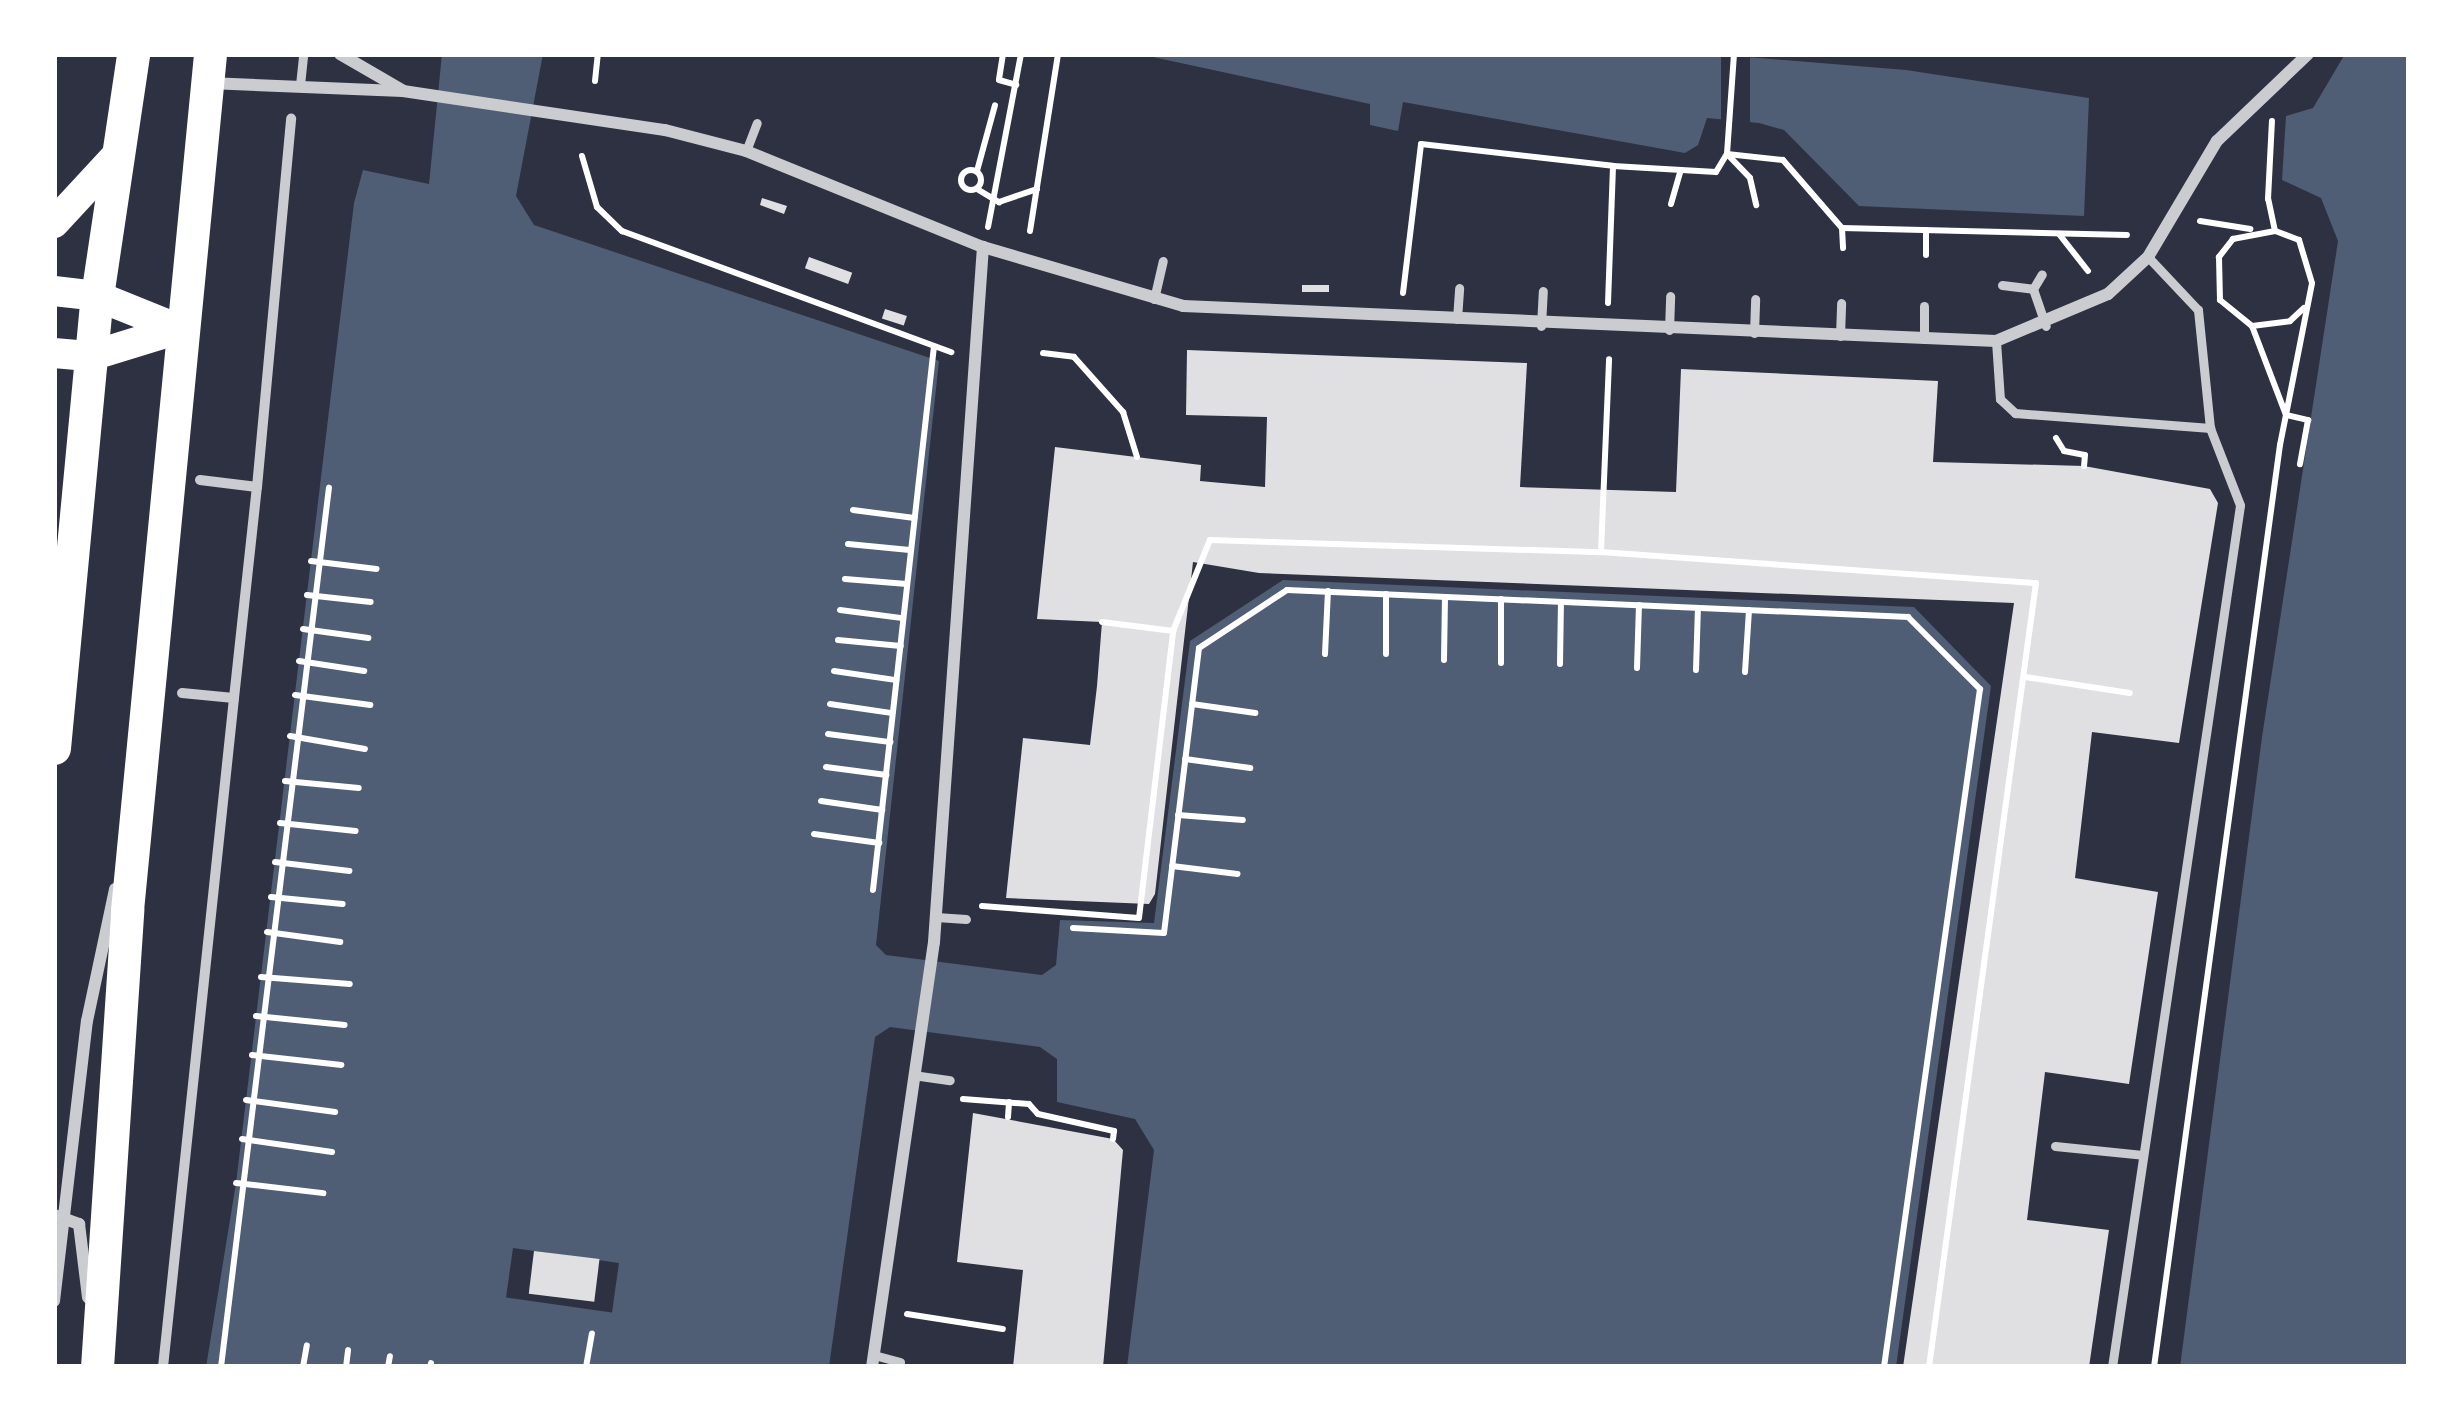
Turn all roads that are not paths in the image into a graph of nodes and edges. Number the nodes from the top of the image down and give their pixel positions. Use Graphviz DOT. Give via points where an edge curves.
graph roads {
  1 [pos="133,54"];
  2 [pos="303,54"];
  3 [pos="340,54"];
  4 [pos="2308,54"];
  5 [pos="209,69"];
  6 [pos="300,85"];
  7 [pos="403,91"];
  8 [pos="291,119"];
  9 [pos="757,123"];
  10 [pos="746,151"];
  11 [pos="117,155"];
  12 [pos="54,223"];
  13 [pos="982,247"];
  14 [pos="2147,257"];
  15 [pos="1163,261"];
  16 [pos="2042,274"];
  17 [pos="2002,285"];
  18 [pos="1459,288"];
  19 [pos="2032,289"];
  20 [pos="54,291"];
  21 [pos="1543,291"];
  22 [pos="97,296"];
  23 [pos="1670,296"];
  24 [pos="1154,299"];
  25 [pos="1755,299"];
  26 [pos="1841,302"];
  27 [pos="1924,305"];
  28 [pos="1457,322"];
  29 [pos="1541,326"];
  30 [pos="2046,326"];
  31 [pos="179,329"];
  32 [pos="1669,330"];
  33 [pos="1754,333"];
  34 [pos="1840,336"];
  35 [pos="1924,339"];
  36 [pos="1996,341"];
  37 [pos="54,353"];
  38 [pos="91,356"];
  39 [pos="2210,428"];
  40 [pos="200,480"];
  41 [pos="257,487"];
  42 [pos="182,693"];
  43 [pos="234,698"];
  44 [pos="54,748"];
  45 [pos="136,812"];
  46 [pos="936,916"];
  47 [pos="966,920"];
  48 [pos="920,1076"];
  49 [pos="950,1080"];
  50 [pos="2055,1146"];
  51 [pos="2143,1155"];
  52 [pos="60,1216"];
  53 [pos="54,1301"];
  54 [pos="873,1361"];
  55 [pos="900,1362"];
  56 [pos="96,1367"];
  57 [pos="164,1367"];
  58 [pos="2112,1367"];
  1 -- 11 [label="highway"];
  2 -- 6 [label="lane"];
  3 -- 7 [label="street"];
  4 -- 14 [label="street" via="2217,141"];
  5 -- 6 [label="street"];
  5 -- 31 [label="highway"];
  6 -- 7 [label="street"];
  7 -- 10 [label="street" via="560,112"];
  8 -- 41 [label="street"];
  9 -- 10 [label="lane"];
  10 -- 13 [label="street"];
  11 -- 12 [label="main road"];
  11 -- 22 [label="highway"];
  13 -- 24 [label="street"];
  13 -- 46 [label="street"];
  14 -- 30 [label="street" via="2108,293"];
  14 -- 39 [label="lane" via="2198,310"];
  15 -- 24 [label="lane"];
  16 -- 19 [label="lane"];
  17 -- 19 [label="lane"];
  18 -- 28 [label="lane"];
  19 -- 30 [label="lane"];
  20 -- 22 [label="main road"];
  21 -- 29 [label="lane"];
  22 -- 31 [label="main road"];
  22 -- 38 [label="highway"];
  23 -- 32 [label="lane"];
  24 -- 28 [label="street"];
  25 -- 33 [label="lane"];
  26 -- 34 [label="lane"];
  27 -- 35 [label="lane"];
  28 -- 29 [label="street"];
  29 -- 32 [label="street"];
  30 -- 36 [label="street"];
  31 -- 38 [label="main road"];
  31 -- 45 [label="highway"];
  32 -- 33 [label="street"];
  33 -- 34 [label="street"];
  34 -- 35 [label="street"];
  35 -- 36 [label="street"];
  36 -- 39 [label="lane" via="2000,399 2014,413"];
  37 -- 38 [label="main road"];
  38 -- 44 [label="highway"];
  39 -- 51 [label="lane" via="2240,505"];
  40 -- 41 [label="street"];
  41 -- 43 [label="street"];
  42 -- 43 [label="street"];
  43 -- 57 [label="street"];
  45 -- 52 [label="street" via="102,935"];
  45 -- 56 [label="highway"];
  46 -- 47 [label="lane"];
  46 -- 48 [label="street"];
  48 -- 49 [label="lane"];
  48 -- 54 [label="street"];
  50 -- 51 [label="lane"];
  51 -- 58 [label="lane"];
  52 -- 53 [label="street"];
  52 -- 56 [label="street" via="80,1224"];
  54 -- 55 [label="lane"];
}
